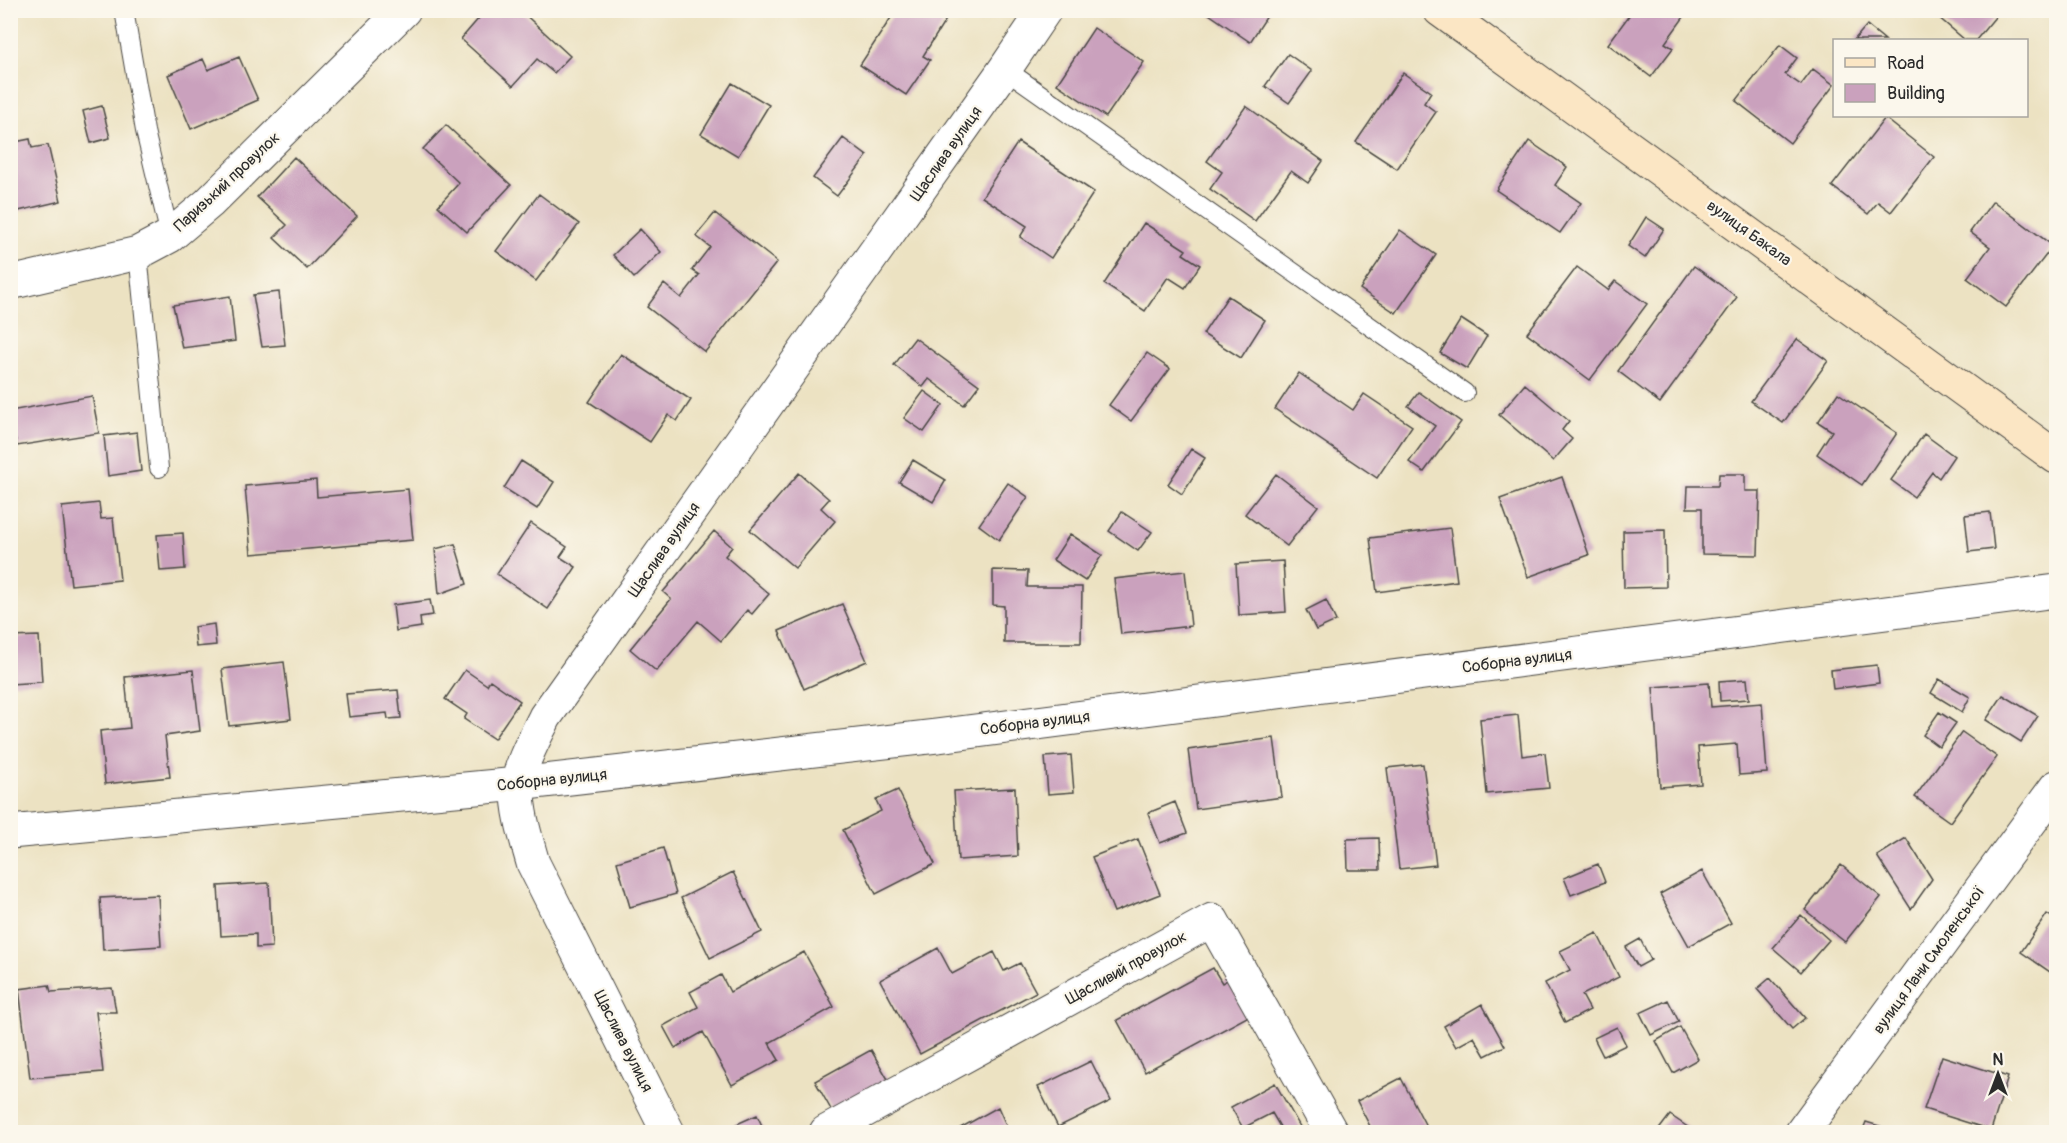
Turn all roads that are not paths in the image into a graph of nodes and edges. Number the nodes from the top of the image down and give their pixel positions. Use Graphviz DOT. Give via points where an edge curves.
graph roads {
  1 [pos="124,10"];
  2 [pos="404,10"];
  3 [pos="1045,10"];
  4 [pos="1440,10"];
  5 [pos="1005,69"];
  6 [pos="170,236"];
  7 [pos="138,253"];
  8 [pos="10,284"];
  9 [pos="1465,393"];
  10 [pos="2056,457"];
  11 [pos="159,468"];
  12 [pos="2056,591"];
  13 [pos="518,784"];
  14 [pos="2056,787"];
  15 [pos="10,832"];
  16 [pos="668,1132"];
  17 [pos="826,1132"];
  18 [pos="1331,1132"];
  19 [pos="1802,1132"];
  1 -- 6 [label="lane" via="145,131"];
  2 -- 6 [label="street, Паризький провулок" via="209,203"];
  3 -- 5 [label="street, Щаслива вулиця"];
  4 -- 10 [label="street, вулиця Бакала"];
  5 -- 9 [label="lane"];
  5 -- 13 [label="street, Щаслива вулиця" via="545,717"];
  6 -- 7 [label="street, Паризький провулок"];
  7 -- 8 [label="street, Паризький провулок"];
  7 -- 11 [label="lane"];
  12 -- 13 [label="street, Соборна вулиця" via="937,736"];
  13 -- 15 [label="street, Соборна вулиця"];
  13 -- 16 [label="street, Щаслива вулиця" via="533,863"];
  14 -- 19 [label="street, вулиця Лани Смоленської"];
  17 -- 18 [label="street, Щасливий провулок" via="1212,920"];
}
